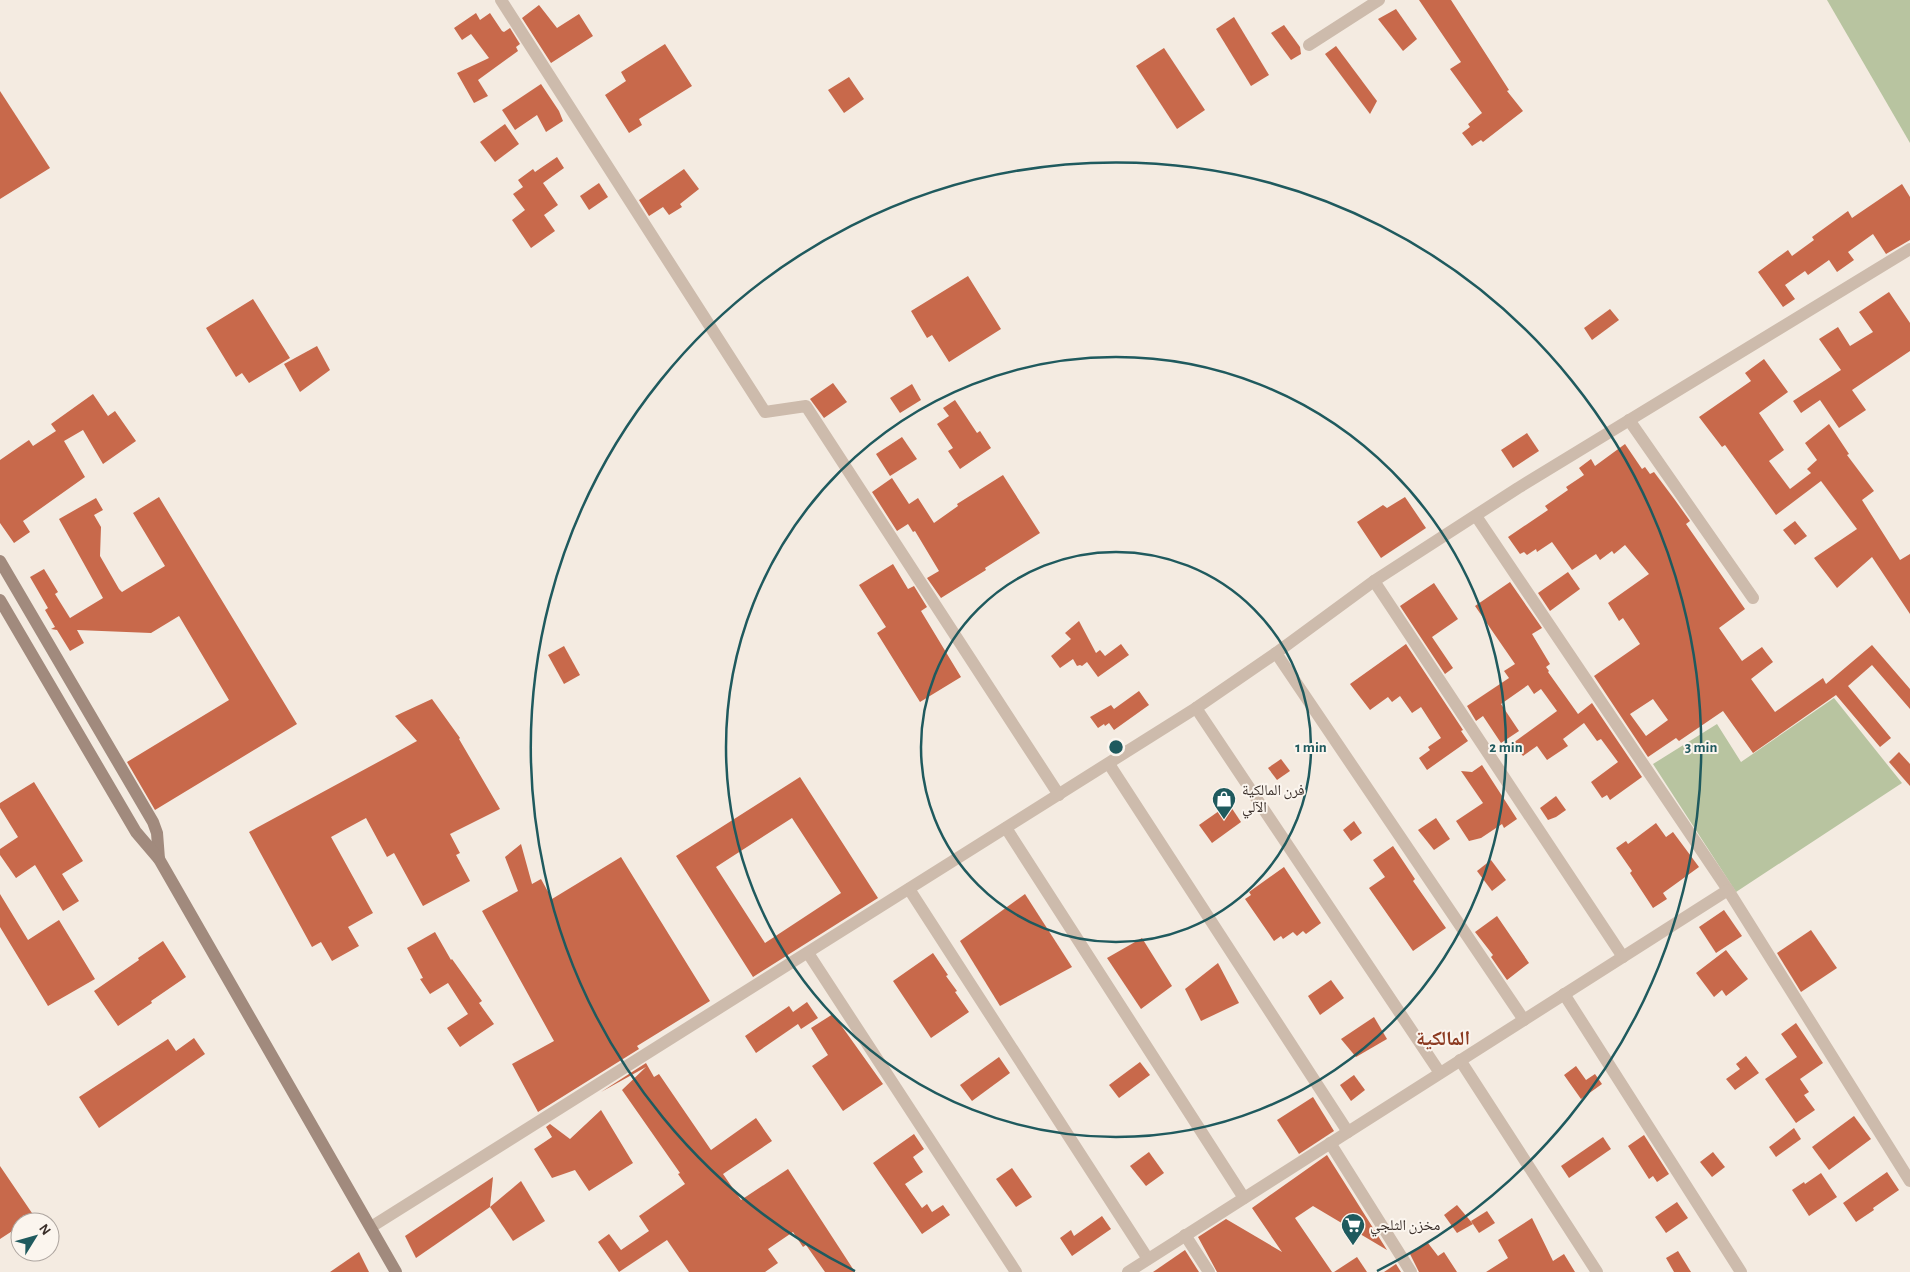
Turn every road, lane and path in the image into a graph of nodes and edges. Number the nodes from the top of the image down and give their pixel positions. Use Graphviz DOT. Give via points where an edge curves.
graph roads {
  1 [pos="501,0"];
  2 [pos="1379,0"];
  3 [pos="1309,45"];
  4 [pos="1910,249"];
  5 [pos="1629,420"];
  6 [pos="1476,516"];
  7 [pos="0,561"];
  8 [pos="1374,581"];
  9 [pos="1753,598"];
  10 [pos="0,600"];
  11 [pos="1276,653"];
  12 [pos="63,670"];
  13 [pos="46,680"];
  14 [pos="1196,708"];
  15 [pos="1108,764"];
  16 [pos="1059,795"];
  17 [pos="1006,828"];
  18 [pos="159,859"];
  19 [pos="909,889"];
  20 [pos="1728,890"];
  21 [pos="808,953"];
  22 [pos="1623,957"];
  23 [pos="1564,994"];
  24 [pos="1524,1020"];
  25 [pos="1460,1060"];
  26 [pos="1440,1074"];
  27 [pos="1348,1132"];
  28 [pos="1330,1143"];
  29 [pos="1910,1181"];
  30 [pos="1244,1198"];
  31 [pos="371,1227"];
  32 [pos="1185,1236"];
  33 [pos="1148,1259"];
  34 [pos="396,1272"];
  35 [pos="1016,1272"];
  36 [pos="1128,1272"];
  37 [pos="1209,1272"];
  38 [pos="1411,1272"];
  39 [pos="1596,1272"];
  40 [pos="1741,1272"];
  1 -- 16 [label="street" via="765,412 806,406"];
  2 -- 3 [label="street"];
  4 -- 5 [label="street"];
  5 -- 6 [label="street"];
  5 -- 9 [label="street"];
  6 -- 8 [label="street"];
  6 -- 20 [label="street"];
  7 -- 12 [label="main road"];
  8 -- 11 [label="street"];
  8 -- 22 [label="street"];
  10 -- 13 [label="main road"];
  11 -- 14 [label="street"];
  11 -- 24 [label="street"];
  12 -- 13 [label="main road"];
  12 -- 18 [label="main road" via="155,827"];
  13 -- 18 [label="main road" via="136,832"];
  14 -- 15 [label="street"];
  14 -- 26 [label="street"];
  15 -- 16 [label="street"];
  15 -- 27 [label="street"];
  16 -- 17 [label="street"];
  17 -- 19 [label="street"];
  17 -- 30 [label="street"];
  18 -- 31 [label="main road"];
  19 -- 21 [label="street"];
  19 -- 33 [label="street"];
  20 -- 22 [label="street"];
  20 -- 29 [label="street"];
  21 -- 31 [label="street"];
  21 -- 35 [label="street"];
  22 -- 23 [label="street"];
  23 -- 24 [label="street"];
  23 -- 40 [label="street"];
  24 -- 25 [label="street"];
  25 -- 26 [label="street"];
  25 -- 39 [label="street"];
  26 -- 27 [label="street"];
  27 -- 28 [label="street"];
  28 -- 30 [label="street"];
  28 -- 38 [label="street"];
  30 -- 32 [label="street"];
  31 -- 34 [label="main road"];
  32 -- 33 [label="street"];
  32 -- 37 [label="street"];
  33 -- 36 [label="street"];
}
